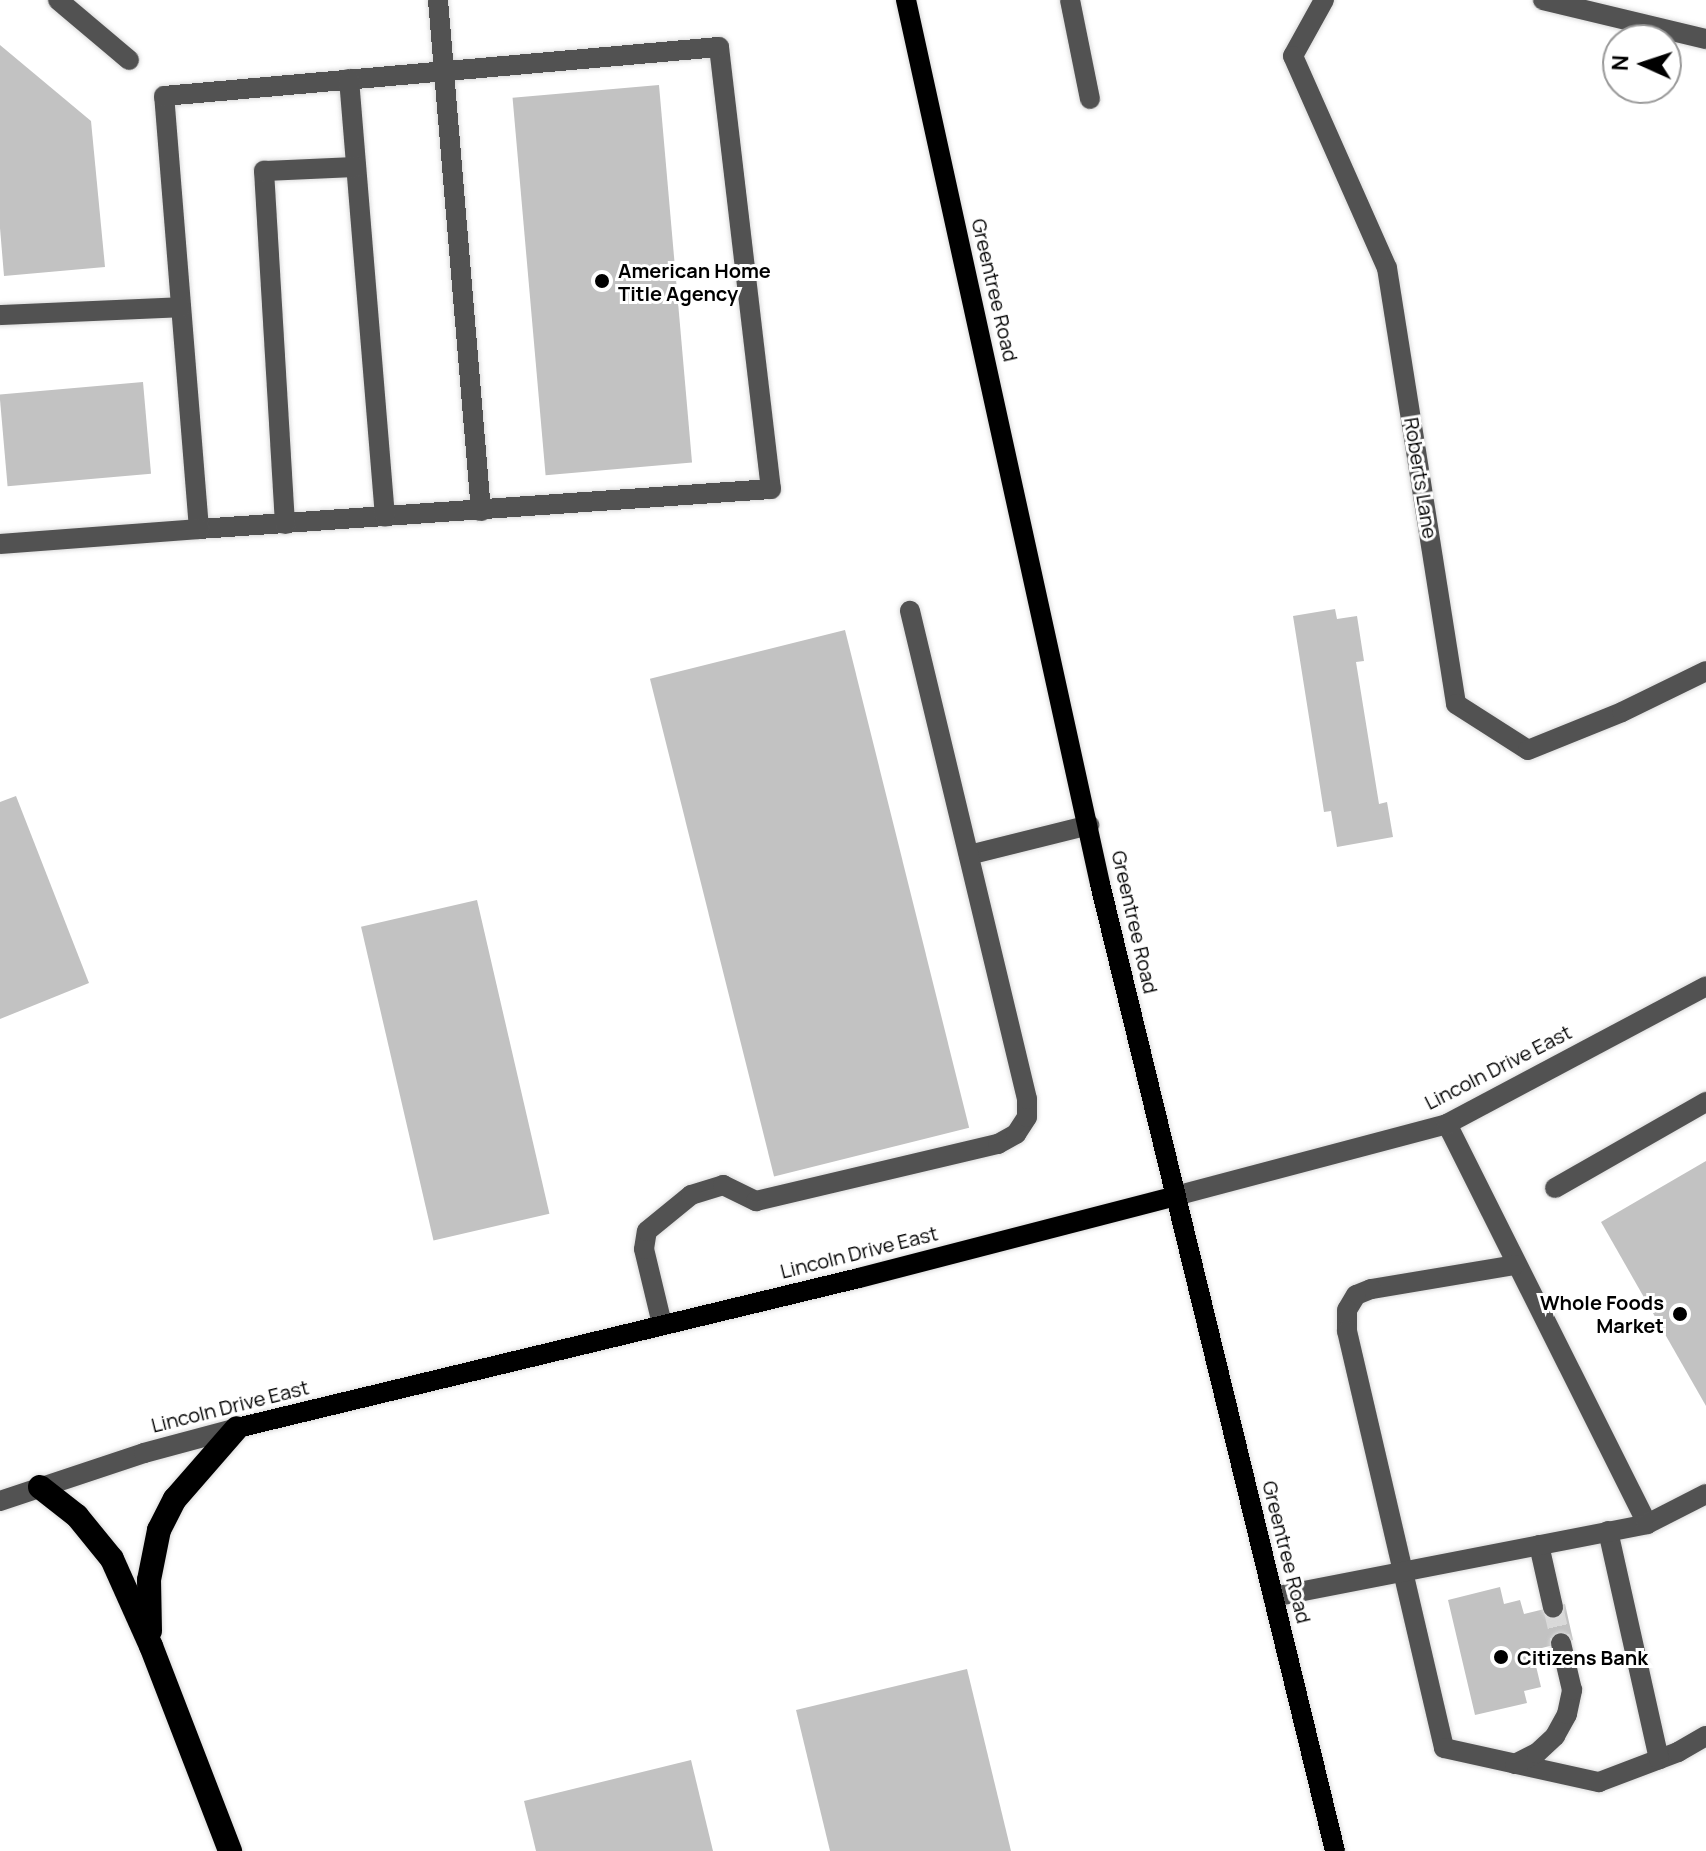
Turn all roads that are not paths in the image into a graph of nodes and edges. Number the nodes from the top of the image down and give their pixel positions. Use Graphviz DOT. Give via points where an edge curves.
graph roads {
  1 [pos="58,0"];
  2 [pos="438,0"];
  3 [pos="906,0"];
  4 [pos="1070,0"];
  5 [pos="1324,0"];
  6 [pos="1543,0"];
  7 [pos="1706,39"];
  8 [pos="129,60"];
  9 [pos="444,70"];
  10 [pos="349,79"];
  11 [pos="1090,99"];
  12 [pos="356,167"];
  13 [pos="181,307"];
  14 [pos="0,315"];
  15 [pos="481,511"];
  16 [pos="385,517"];
  17 [pos="285,524"];
  18 [pos="199,529"];
  19 [pos="0,544"];
  20 [pos="910,611"];
  21 [pos="1706,671"];
  22 [pos="1089,825"];
  23 [pos="969,855"];
  24 [pos="1706,986"];
  25 [pos="1706,1102"];
  26 [pos="1447,1124"];
  27 [pos="1555,1188"];
  28 [pos="1175,1196"];
  29 [pos="1515,1265"];
  30 [pos="662,1324"];
  31 [pos="237,1428"];
  32 [pos="40,1487"];
  33 [pos="1706,1494"];
  34 [pos="0,1501"];
  35 [pos="1647,1524"];
  36 [pos="1608,1531"];
  37 [pos="1539,1545"];
  38 [pos="1403,1572"];
  39 [pos="1273,1597"];
  40 [pos="1553,1607"];
  41 [pos="1561,1643"];
  42 [pos="151,1646"];
  43 [pos="1706,1736"];
  44 [pos="1659,1759"];
  45 [pos="1515,1764"];
  46 [pos="230,1851"];
  47 [pos="1335,1851"];
  1 -- 8 [label="street"];
  2 -- 9 [label="street"];
  3 -- 22 [label="main road, Greentree Road"];
  4 -- 11 [label="street"];
  5 -- 21 [label="street, Roberts Lane" via="1293,56 1387,268 1456,704 1528,750"];
  6 -- 7 [label="street"];
  9 -- 10 [label="street"];
  9 -- 15 [label="street"];
  9 -- 15 [label="street" via="719,47 771,489"];
  10 -- 12 [label="street"];
  10 -- 13 [label="street" via="164,96"];
  12 -- 16 [label="street"];
  12 -- 17 [label="street" via="264,171"];
  13 -- 14 [label="street"];
  13 -- 18 [label="street"];
  15 -- 16 [label="street"];
  16 -- 17 [label="street"];
  17 -- 18 [label="street"];
  18 -- 19 [label="street"];
  20 -- 23 [label="street"];
  22 -- 23 [label="street"];
  22 -- 28 [label="main road, Greentree Road"];
  23 -- 30 [label="street" via="1027,1099 1024,1124 1010,1139 756,1201 723,1185 691,1195 647,1231 644,1249"];
  24 -- 26 [label="street, Lincoln Drive East"];
  25 -- 27 [label="street"];
  26 -- 28 [label="street, Lincoln Drive East"];
  26 -- 29 [label="street"];
  28 -- 30 [label="main road, Lincoln Drive East"];
  28 -- 39 [label="main road, Greentree Road"];
  29 -- 35 [label="street"];
  29 -- 38 [label="street" via="1371,1289 1349,1304 1347,1331"];
  30 -- 31 [label="main road, Lincoln Drive East"];
  31 -- 32 [label="street, Lincoln Drive East"];
  31 -- 42 [label="highway" via="175,1499 159,1530 149,1580"];
  32 -- 34 [label="street, Lincoln Drive East"];
  32 -- 42 [label="highway" via="77,1516 112,1559"];
  33 -- 35 [label="street"];
  35 -- 36 [label="street"];
  36 -- 37 [label="street"];
  36 -- 44 [label="street"];
  37 -- 38 [label="street"];
  37 -- 40 [label="street"];
  38 -- 39 [label="street"];
  38 -- 45 [label="street" via="1444,1748"];
  39 -- 47 [label="main road, Greentree Road"];
  41 -- 45 [label="street" via="1572,1690 1567,1714 1555,1736"];
  42 -- 46 [label="highway"];
  43 -- 44 [label="street"];
  44 -- 45 [label="street" via="1599,1782"];
}
